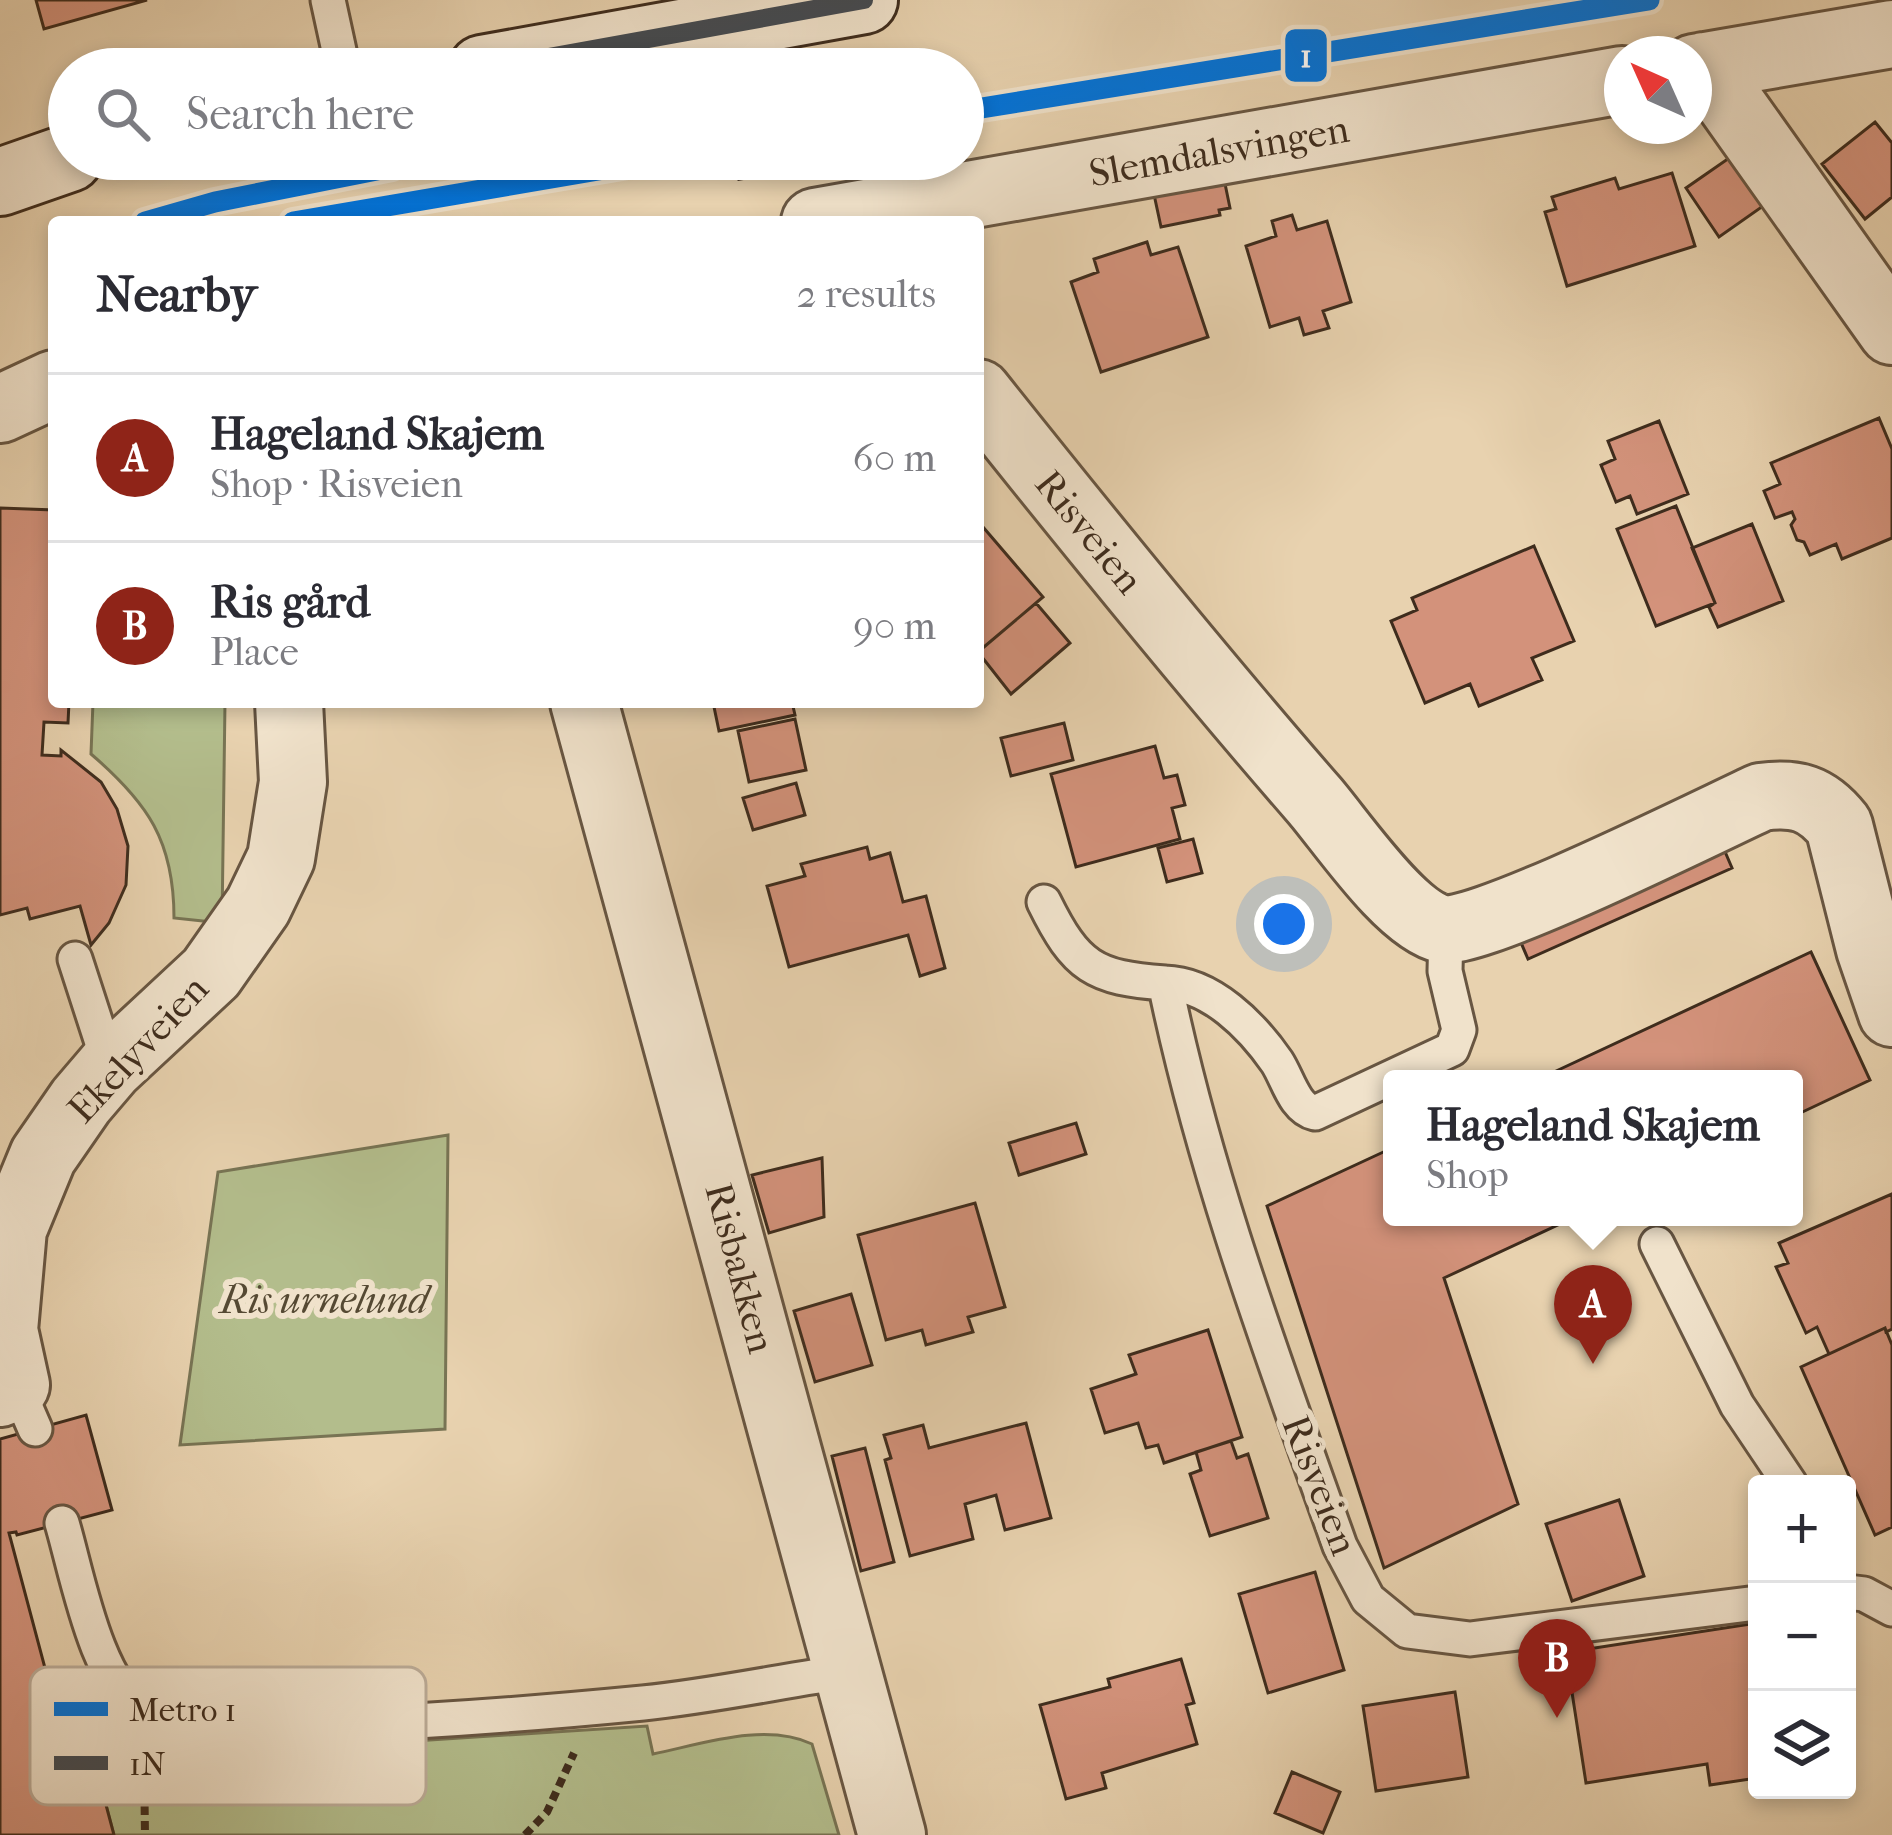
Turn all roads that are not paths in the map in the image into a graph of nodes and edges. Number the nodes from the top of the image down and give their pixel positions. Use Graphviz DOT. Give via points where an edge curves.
graph roads {
  1 [pos="328,0"];
  2 [pos="864,0"];
  3 [pos="666,17"];
  4 [pos="1892,34"];
  5 [pos="339,48"];
  6 [pos="556,48"];
  7 [pos="1712,65"];
  8 [pos="1604,83"];
  9 [pos="1712,85"];
  10 [pos="48,165"];
  11 [pos="0,182"];
  12 [pos="843,205"];
  13 [pos="1892,331"];
  14 [pos="48,387"];
  15 [pos="984,400"];
  16 [pos="0,410"];
  17 [pos="289,708"];
  18 [pos="586,708"];
  19 [pos="1044,902"];
  20 [pos="1446,931"];
  21 [pos="75,959"];
  22 [pos="1165,983"];
  23 [pos="1892,1012"];
  24 [pos="110,1067"];
  25 [pos="1406,1070"];
  26 [pos="1383,1081"];
  27 [pos="1657,1244"];
  28 [pos="17,1402"];
  29 [pos="1784,1475"];
  30 [pos="62,1523"];
  31 [pos="1748,1604"];
  32 [pos="107,1667"];
  33 [pos="850,1671"];
  34 [pos="426,1721"];
  35 [pos="892,1835"];
  1 -- 5 [label="lane"];
  2 -- 3 [label="street"];
  3 -- 6 [label="street"];
  4 -- 7 [label="street"];
  8 -- 12 [label="street, Slemdalsvingen"];
  9 -- 13 [label="street"];
  10 -- 11 [label="street"];
  14 -- 16 [label="street"];
  15 -- 20 [label="street, Risveien" via="1400,900"];
  17 -- 24 [label="street, Ekelyveien" via="293,782 281,858 258,906 211,973"];
  18 -- 33 [label="street, Risbakken"];
  19 -- 22 [label="lane" via="1092,967 1118,980"];
  20 -- 23 [label="street" via="1786,793 1810,799 1839,826"];
  20 -- 25 [label="lane" via="1445,971 1459,1030 1452,1049"];
  21 -- 24 [label="lane"];
  22 -- 26 [label="lane" via="1217,999 1276,1060 1300,1105 1315,1112"];
  22 -- 31 [label="lane, Risveien" via="1220,1204 1340,1546 1368,1599 1408,1630 1470,1639"];
  24 -- 28 [label="street, Ekelyveien" via="43,1156 13,1228 4,1330"];
  27 -- 29 [label="lane" via="1737,1406"];
  30 -- 32 [label="lane"];
  33 -- 34 [label="lane" via="643,1703"];
  33 -- 35 [label="street, Risbakken"];
}
